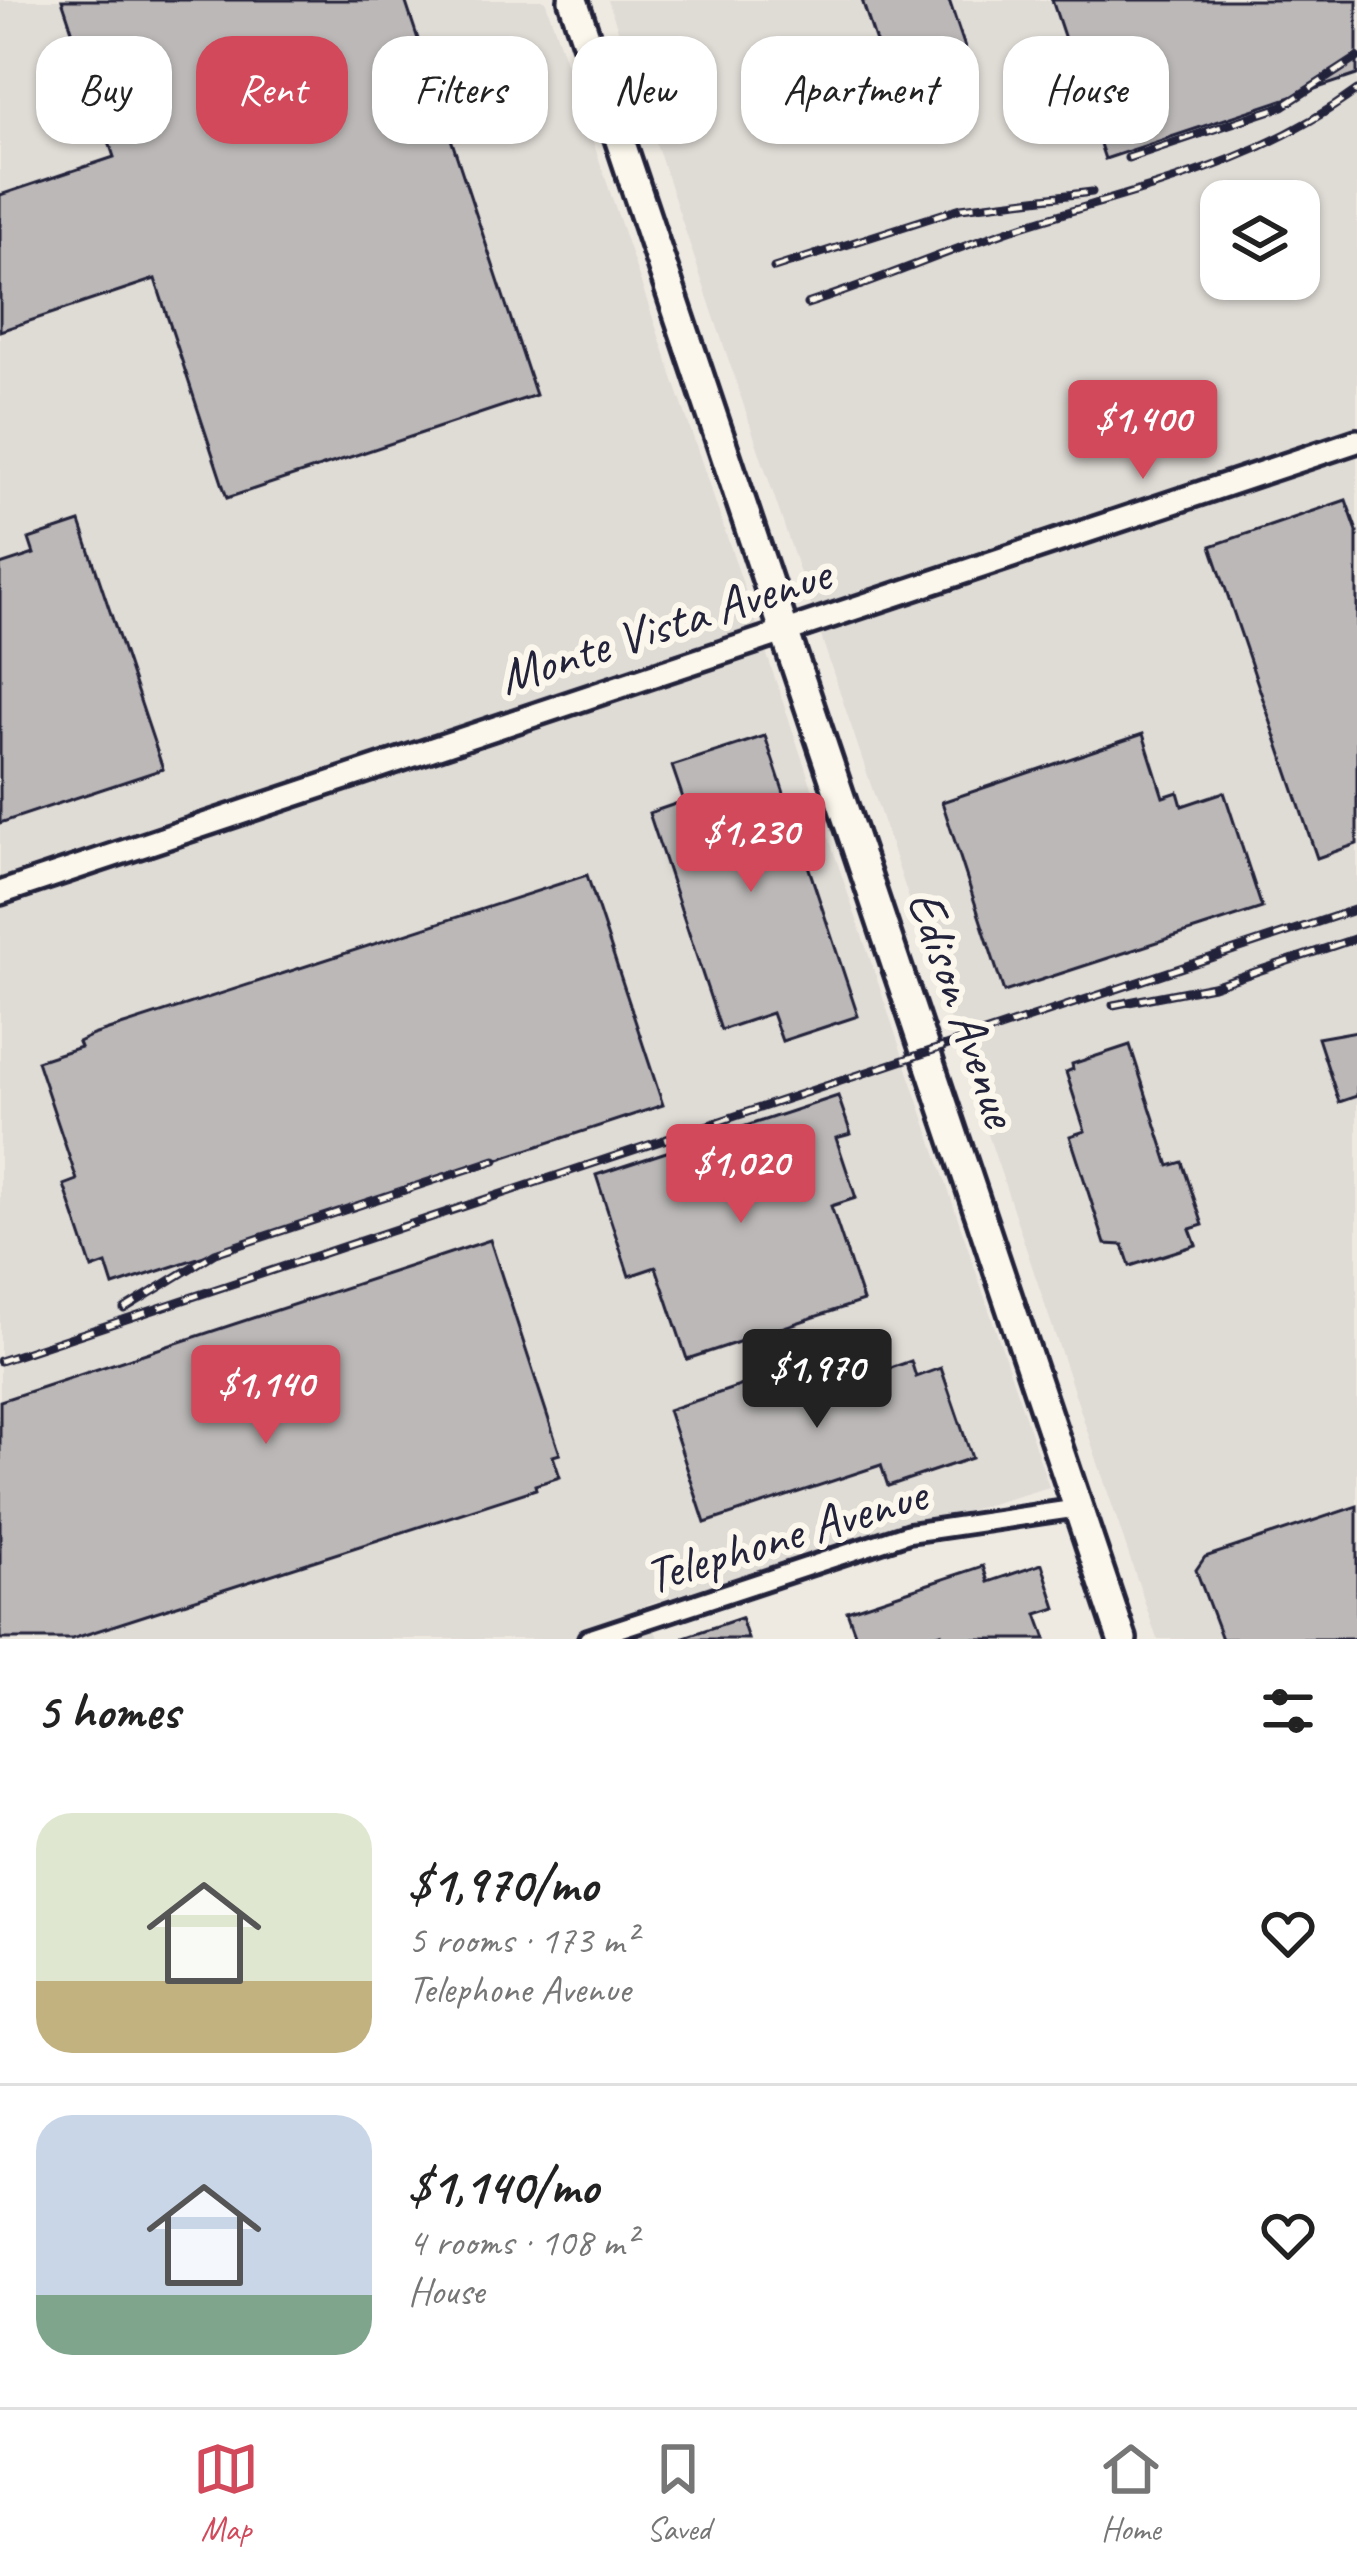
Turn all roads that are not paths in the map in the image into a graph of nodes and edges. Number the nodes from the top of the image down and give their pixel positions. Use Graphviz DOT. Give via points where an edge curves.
graph roads {
  1 [pos="573,0"];
  2 [pos="1357,441"];
  3 [pos="783,632"];
  4 [pos="0,893"];
  5 [pos="1079,1508"];
  6 [pos="588,1639"];
  7 [pos="1122,1639"];
  1 -- 3 [label="main road, Edison Avenue"];
  2 -- 3 [label="street, Monte Vista Avenue"];
  3 -- 4 [label="street, Monte Vista Avenue"];
  3 -- 5 [label="main road, Edison Avenue"];
  5 -- 6 [label="street, Telephone Avenue" via="909,1533"];
  5 -- 7 [label="main road, Edison Avenue"];
}
